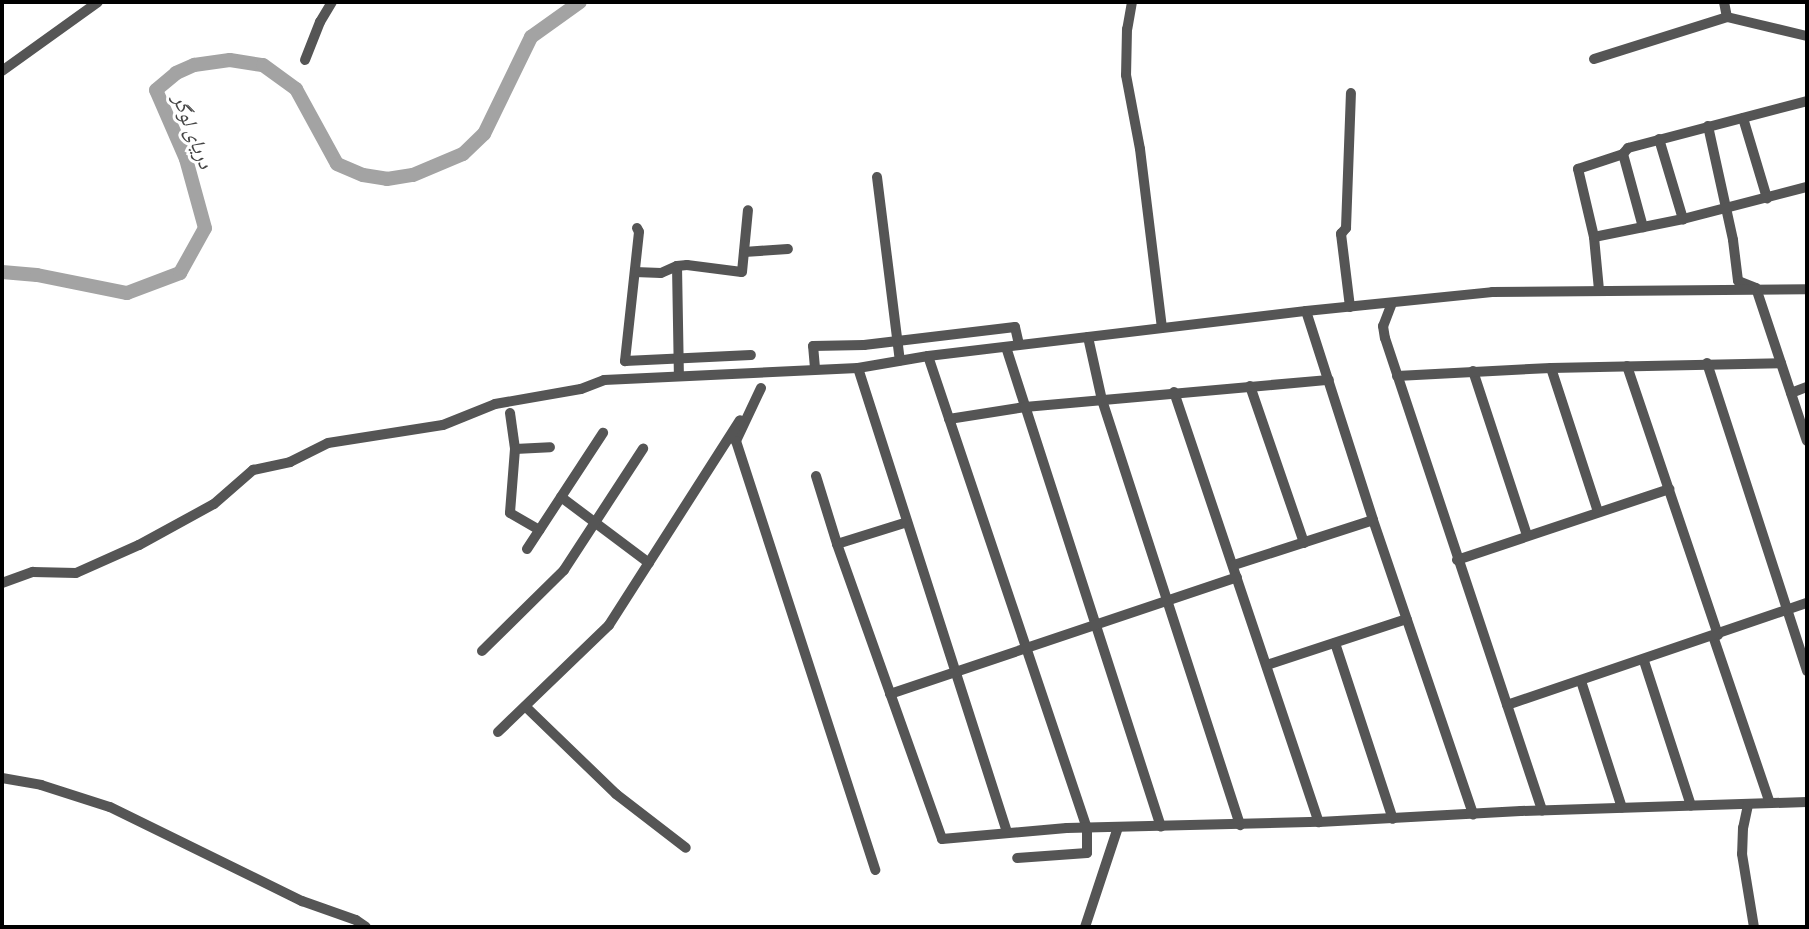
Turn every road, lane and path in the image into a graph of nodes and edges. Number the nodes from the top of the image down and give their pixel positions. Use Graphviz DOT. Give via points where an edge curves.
graph roads {
  1 [pos="98,2"];
  2 [pos="332,2"];
  3 [pos="1132,2"];
  4 [pos="1724,2"];
  5 [pos="1727,17"];
  6 [pos="1807,36"];
  7 [pos="1594,59"];
  8 [pos="305,60"];
  9 [pos="2,71"];
  10 [pos="1351,93"];
  11 [pos="1807,101"];
  12 [pos="1743,118"];
  13 [pos="1708,127"];
  14 [pos="1659,139"];
  15 [pos="1623,154"];
  16 [pos="877,177"];
  17 [pos="1807,187"];
  18 [pos="1767,198"];
  19 [pos="1727,206"];
  20 [pos="748,210"];
  21 [pos="1683,219"];
  22 [pos="1643,226"];
  23 [pos="637,228"];
  24 [pos="1594,237"];
  25 [pos="788,249"];
  26 [pos="744,252"];
  27 [pos="677,265"];
  28 [pos="635,272"];
  29 [pos="1756,288"];
  30 [pos="1807,289"];
  31 [pos="1599,290"];
  32 [pos="1392,303"];
  33 [pos="1350,305"];
  34 [pos="1306,311"];
  35 [pos="1162,321"];
  36 [pos="1088,337"];
  37 [pos="897,342"];
  38 [pos="1019,345"];
  39 [pos="1006,347"];
  40 [pos="751,355"];
  41 [pos="928,356"];
  42 [pos="678,359"];
  43 [pos="900,361"];
  44 [pos="1707,363"];
  45 [pos="1781,363"];
  46 [pos="1627,366"];
  47 [pos="815,368"];
  48 [pos="858,368"];
  49 [pos="1551,368"];
  50 [pos="767,371"];
  51 [pos="1473,372"];
  52 [pos="679,376"];
  53 [pos="1397,376"];
  54 [pos="1329,380"];
  55 [pos="1250,386"];
  56 [pos="1807,387"];
  57 [pos="761,388"];
  58 [pos="1174,392"];
  59 [pos="1791,393"];
  60 [pos="1102,400"];
  61 [pos="1025,407"];
  62 [pos="510,413"];
  63 [pos="949,418"];
  64 [pos="603,433"];
  65 [pos="1807,441"];
  66 [pos="550,447"];
  67 [pos="514,449"];
  68 [pos="643,449"];
  69 [pos="816,476"];
  70 [pos="1669,489"];
  71 [pos="561,497"];
  72 [pos="1598,512"];
  73 [pos="1373,520"];
  74 [pos="595,522"];
  75 [pos="908,522"];
  76 [pos="540,530"];
  77 [pos="1527,535"];
  78 [pos="1304,542"];
  79 [pos="837,544"];
  80 [pos="527,549"];
  81 [pos="1457,560"];
  82 [pos="649,562"];
  83 [pos="1234,565"];
  84 [pos="1237,577"];
  85 [pos="2,583"];
  86 [pos="1167,601"];
  87 [pos="1807,603"];
  88 [pos="1788,611"];
  89 [pos="1407,619"];
  90 [pos="1095,625"];
  91 [pos="1715,636"];
  92 [pos="1335,643"];
  93 [pos="1027,649"];
  94 [pos="482,651"];
  95 [pos="1644,661"];
  96 [pos="1267,665"];
  97 [pos="1807,671"];
  98 [pos="956,673"];
  99 [pos="1581,681"];
  100 [pos="890,694"];
  101 [pos="1507,705"];
  102 [pos="527,708"];
  103 [pos="498,732"];
  104 [pos="2,778"];
  105 [pos="1807,802"];
  106 [pos="1770,803"];
  107 [pos="1748,804"];
  108 [pos="1690,806"];
  109 [pos="1622,808"];
  110 [pos="1542,811"];
  111 [pos="1473,814"];
  112 [pos="1393,819"];
  113 [pos="1318,822"];
  114 [pos="1240,825"];
  115 [pos="1118,827"];
  116 [pos="1161,827"];
  117 [pos="1087,828"];
  118 [pos="1007,831"];
  119 [pos="686,848"];
  120 [pos="1017,858"];
  121 [pos="875,870"];
  122 [pos="366,927"];
  123 [pos="1085,927"];
  124 [pos="1754,927"];
  1 -- 9 [label="street"];
  2 -- 8 [label="street"];
  3 -- 35 [label="street" via="1126,75"];
  4 -- 5 [label="street"];
  5 -- 6 [label="street"];
  5 -- 7 [label="street"];
  10 -- 33 [label="street" via="1346,228 1341,234"];
  11 -- 12 [label="street"];
  12 -- 13 [label="street"];
  12 -- 18 [label="street"];
  13 -- 14 [label="street"];
  13 -- 19 [label="street"];
  14 -- 15 [label="street" via="1628,148"];
  14 -- 21 [label="street"];
  15 -- 22 [label="street"];
  15 -- 24 [label="street" via="1578,169"];
  16 -- 37 [label="street"];
  17 -- 18 [label="street"];
  18 -- 19 [label="street"];
  19 -- 21 [label="street"];
  19 -- 29 [label="street" via="1738,281"];
  20 -- 26 [label="street"];
  21 -- 22 [label="street"];
  22 -- 24 [label="street"];
  23 -- 28 [label="street"];
  24 -- 31 [label="street"];
  25 -- 26 [label="street"];
  26 -- 27 [label="street" via="741,272"];
  27 -- 28 [label="street" via="661,273"];
  27 -- 42 [label="street"];
  28 -- 42 [label="street" via="625,361"];
  29 -- 30 [label="street"];
  29 -- 31 [label="street"];
  29 -- 45 [label="street"];
  31 -- 32 [label="street" via="1516,290"];
  32 -- 33 [label="street"];
  32 -- 53 [label="street" via="1383,326"];
  33 -- 34 [label="street"];
  34 -- 35 [label="street"];
  34 -- 54 [label="street"];
  35 -- 36 [label="street"];
  36 -- 38 [label="street"];
  36 -- 60 [label="street"];
  37 -- 38 [label="street" via="1016,327"];
  37 -- 43 [label="street"];
  37 -- 47 [label="street" via="813,346"];
  38 -- 39 [label="street"];
  39 -- 41 [label="street"];
  39 -- 61 [label="street"];
  40 -- 42 [label="street"];
  41 -- 43 [label="street"];
  41 -- 63 [label="street"];
  42 -- 52 [label="street"];
  43 -- 48 [label="street"];
  44 -- 45 [label="street"];
  44 -- 46 [label="street"];
  44 -- 88 [label="street"];
  45 -- 59 [label="street"];
  46 -- 49 [label="street"];
  46 -- 70 [label="street"];
  47 -- 48 [label="street"];
  47 -- 50 [label="street"];
  48 -- 75 [label="street"];
  49 -- 51 [label="street"];
  49 -- 72 [label="street"];
  50 -- 52 [label="street"];
  50 -- 57 [label="street"];
  51 -- 53 [label="street"];
  51 -- 77 [label="street"];
  52 -- 85 [label="street" via="604,380 580,389 495,404 443,425 341,439 290,462 253,470 214,504 76,573 33,572"];
  53 -- 81 [label="street"];
  54 -- 55 [label="street"];
  54 -- 73 [label="street"];
  55 -- 58 [label="street"];
  55 -- 78 [label="street"];
  56 -- 59 [label="street"];
  57 -- 82 [label="street"];
  57 -- 121 [label="street" via="736,442"];
  58 -- 60 [label="street"];
  58 -- 83 [label="street"];
  59 -- 65 [label="street"];
  60 -- 61 [label="street"];
  60 -- 86 [label="street"];
  61 -- 63 [label="street"];
  61 -- 90 [label="street"];
  62 -- 67 [label="street"];
  63 -- 93 [label="street"];
  64 -- 71 [label="street"];
  66 -- 67 [label="street"];
  67 -- 76 [label="street" via="510,513"];
  68 -- 74 [label="street"];
  69 -- 79 [label="street"];
  70 -- 72 [label="street"];
  70 -- 91 [label="street"];
  71 -- 74 [label="street"];
  71 -- 76 [label="street"];
  72 -- 77 [label="street"];
  73 -- 78 [label="street"];
  73 -- 89 [label="street"];
  74 -- 82 [label="street"];
  74 -- 94 [label="street" via="564,570"];
  75 -- 79 [label="street"];
  75 -- 98 [label="street"];
  76 -- 80 [label="street"];
  77 -- 81 [label="street"];
  78 -- 83 [label="street"];
  79 -- 100 [label="street"];
  81 -- 101 [label="street"];
  82 -- 102 [label="street" via="609,625"];
  83 -- 84 [label="street"];
  84 -- 86 [label="street"];
  84 -- 96 [label="street"];
  86 -- 90 [label="street"];
  86 -- 114 [label="street"];
  87 -- 88 [label="street"];
  88 -- 91 [label="street"];
  88 -- 97 [label="street"];
  89 -- 92 [label="street"];
  89 -- 111 [label="street"];
  90 -- 93 [label="street"];
  90 -- 116 [label="street"];
  91 -- 95 [label="street"];
  91 -- 106 [label="street"];
  92 -- 96 [label="street"];
  92 -- 112 [label="street"];
  93 -- 98 [label="street"];
  93 -- 117 [label="street"];
  95 -- 99 [label="street"];
  95 -- 108 [label="street"];
  96 -- 113 [label="street"];
  98 -- 100 [label="street"];
  98 -- 118 [label="street"];
  99 -- 101 [label="street"];
  99 -- 109 [label="street"];
  100 -- 118 [label="street" via="942,839"];
  101 -- 110 [label="street"];
  102 -- 103 [label="street"];
  102 -- 119 [label="street" via="616,794"];
  104 -- 122 [label="street" via="110,807 302,901"];
  105 -- 106 [label="street"];
  106 -- 107 [label="street"];
  107 -- 108 [label="street"];
  107 -- 124 [label="street" via="1742,855"];
  108 -- 109 [label="street"];
  109 -- 110 [label="street"];
  110 -- 111 [label="street"];
  111 -- 112 [label="street"];
  112 -- 113 [label="street"];
  113 -- 114 [label="street"];
  114 -- 116 [label="street"];
  115 -- 116 [label="street"];
  115 -- 117 [label="street"];
  115 -- 123 [label="street"];
  117 -- 118 [label="street"];
  117 -- 120 [label="street" via="1087,853"];
}
